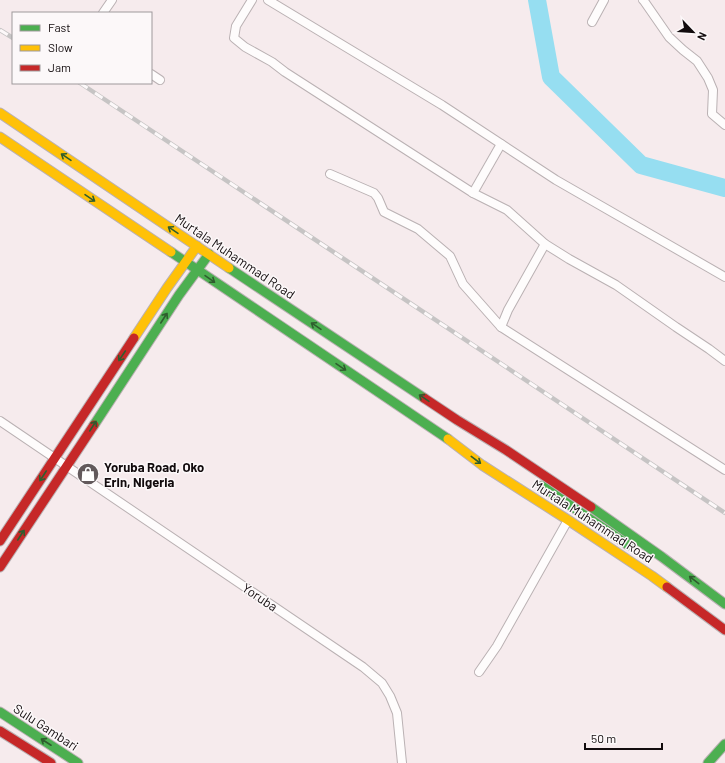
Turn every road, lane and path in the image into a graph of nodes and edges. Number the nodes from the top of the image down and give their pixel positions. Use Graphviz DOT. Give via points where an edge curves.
graph roads {
  1 [pos="112,0"];
  2 [pos="252,0"];
  3 [pos="268,0"];
  4 [pos="604,0"];
  5 [pos="643,0"];
  6 [pos="104,12"];
  7 [pos="592,22"];
  8 [pos="152,75"];
  9 [pos="160,80"];
  10 [pos="0,113"];
  11 [pos="725,125"];
  12 [pos="0,137"];
  13 [pos="501,144"];
  14 [pos="330,174"];
  15 [pos="473,193"];
  16 [pos="545,244"];
  17 [pos="197,246"];
  18 [pos="209,254"];
  19 [pos="186,262"];
  20 [pos="197,270"];
  21 [pos="725,277"];
  22 [pos="502,327"];
  23 [pos="725,361"];
  24 [pos="457,420"];
  25 [pos="0,422"];
  26 [pos="445,437"];
  27 [pos="483,454"];
  28 [pos="500,457"];
  29 [pos="55,458"];
  30 [pos="67,466"];
  31 [pos="725,470"];
  32 [pos="515,476"];
  33 [pos="536,486"];
  34 [pos="568,520"];
  35 [pos="0,541"];
  36 [pos="634,548"];
  37 [pos="0,567"];
  38 [pos="673,576"];
  39 [pos="702,598"];
  40 [pos="725,604"];
  41 [pos="725,623"];
  42 [pos="725,630"];
  43 [pos="479,672"];
  44 [pos="0,712"];
  45 [pos="0,731"];
  46 [pos="725,744"];
  47 [pos="51,763"];
  48 [pos="78,763"];
  49 [pos="402,763"];
  50 [pos="708,763"];
  1 -- 6 [label="street"];
  2 -- 15 [label="street" via="236,26 234,38"];
  3 -- 13 [label="street" via="442,105"];
  4 -- 7 [label="street"];
  5 -- 11 [label="street" via="668,37 697,61 713,90 712,114"];
  8 -- 9 [label="street"];
  17 -- 10 [label="main road, Murtala Muhammad Road, one-way"];
  12 -- 19 [label="main road, Murtala Muhammad Road, one-way"];
  13 -- 15 [label="street"];
  13 -- 21 [label="street" via="556,180"];
  14 -- 22 [label="street" via="374,193 384,212 418,229 450,256 463,284"];
  15 -- 16 [label="street" via="506,210"];
  16 -- 22 [label="street" via="508,310"];
  16 -- 23 [label="street" via="616,286"];
  17 -- 18 [label="main road, Murtala Muhammad Road"];
  17 -- 19 [label="main road"];
  18 -- 20 [label="main road"];
  24 -- 18 [label="main road, Murtala Muhammad Road, one-way"];
  19 -- 20 [label="main road, Murtala Muhammad Road"];
  19 -- 29 [label="main road, one-way"];
  20 -- 26 [label="main road, Murtala Muhammad Road, one-way"];
  30 -- 20 [label="main road, one-way"];
  22 -- 31 [label="street"];
  24 -- 28 [label="main road, Murtala Muhammad Road" via="472,436"];
  40 -- 24 [label="main road, Murtala Muhammad Road, one-way" via="679,568 600,513"];
  25 -- 29 [label="street, Yoruba"];
  26 -- 27 [label="main road, Murtala Muhammad Road"];
  26 -- 34 [label="main road, Murtala Muhammad Road, one-way" via="482,465"];
  29 -- 30 [label="street, Yoruba"];
  29 -- 35 [label="main road, one-way"];
  37 -- 30 [label="main road, one-way"];
  30 -- 49 [label="street, Yoruba" via="363,667 382,683 397,714"];
  32 -- 33 [label="main road, Murtala Muhammad Road"];
  33 -- 36 [label="main road, Murtala Muhammad Road"];
  33 -- 41 [label="main road, Murtala Muhammad Road" via="676,585"];
  34 -- 42 [label="main road, Murtala Muhammad Road" via="652,576"];
  34 -- 43 [label="street" via="497,646"];
  38 -- 39 [label="main road"];
  48 -- 44 [label="main road, Sulu Gambari, one-way"];
  45 -- 47 [label="main road"];
  46 -- 50 [label="main road"];
}
